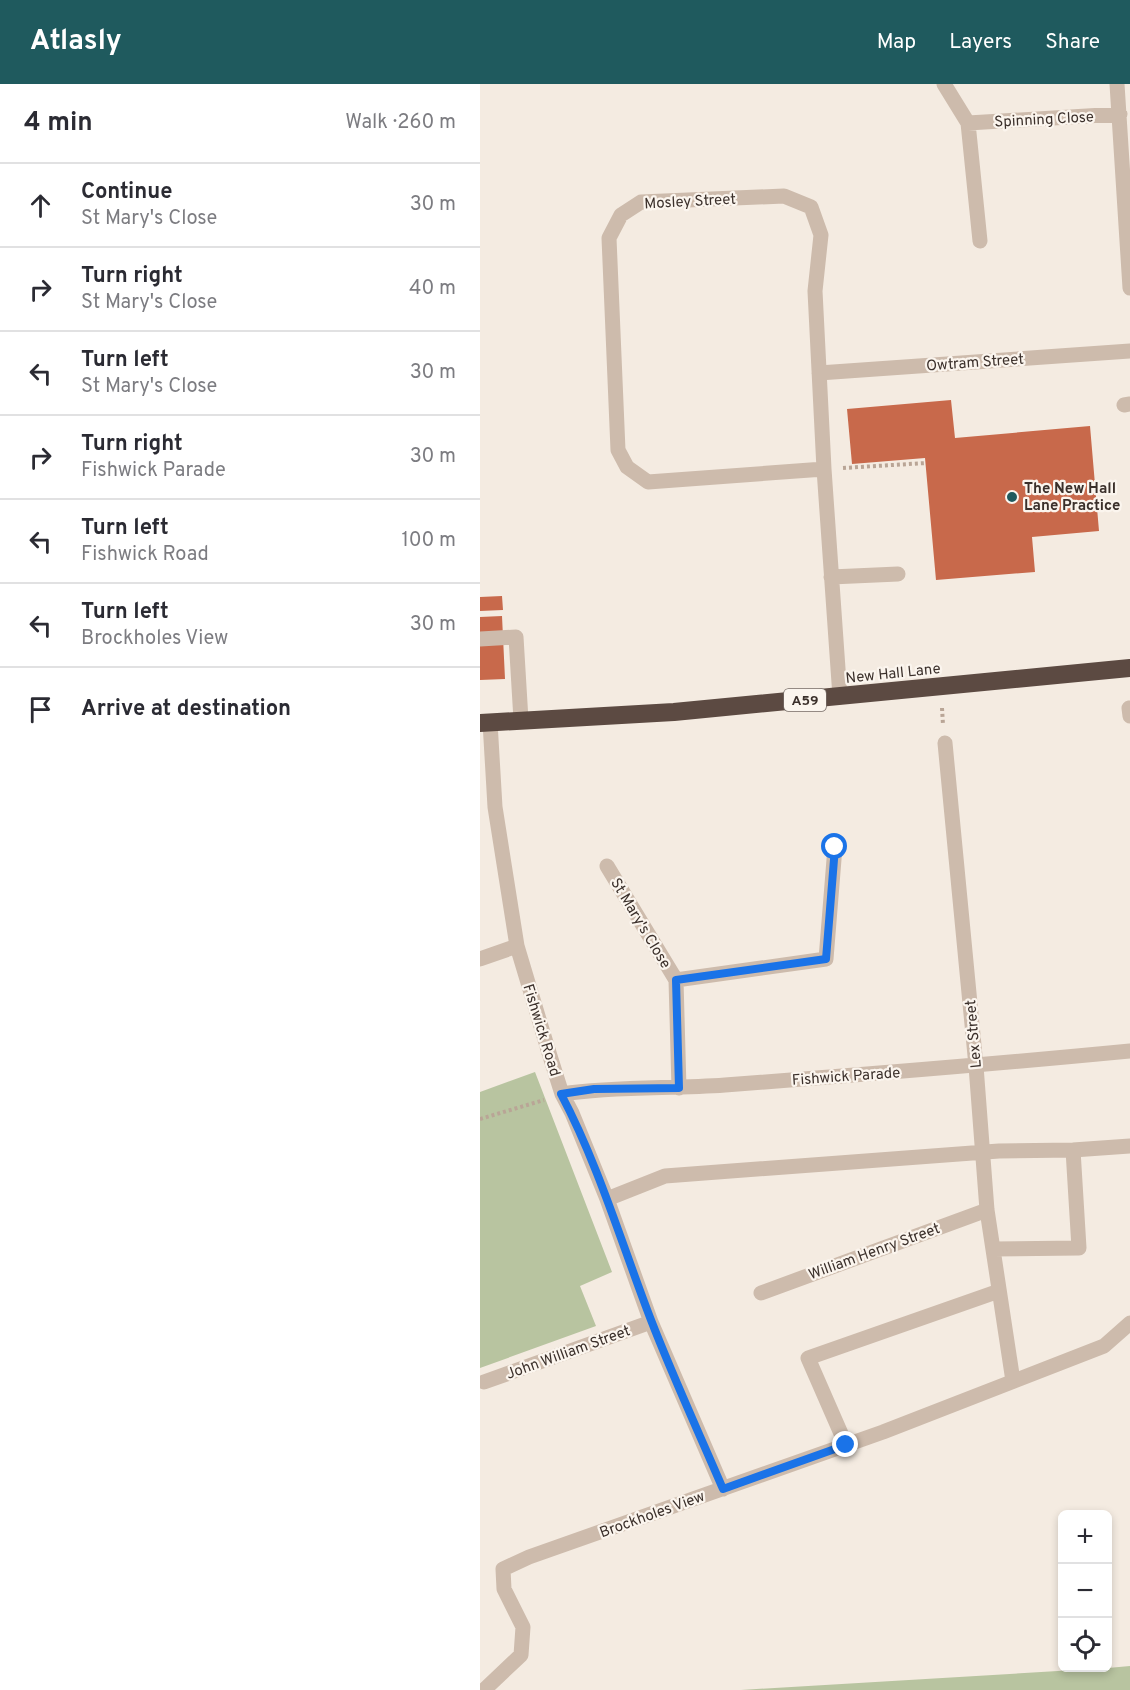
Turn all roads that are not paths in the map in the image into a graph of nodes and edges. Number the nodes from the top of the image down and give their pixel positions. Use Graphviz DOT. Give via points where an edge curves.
graph roads {
  1 [pos="944,84"];
  2 [pos="1117,84"];
  3 [pos="1120,114"];
  4 [pos="968,123"];
  5 [pos="980,240"];
  6 [pos="1130,288"];
  7 [pos="1130,351"];
  8 [pos="819,373"];
  9 [pos="824,469"];
  10 [pos="898,574"];
  11 [pos="831,577"];
  12 [pos="480,639"];
  13 [pos="1130,668"];
  14 [pos="840,697"];
  15 [pos="1129,708"];
  16 [pos="1130,716"];
  17 [pos="521,720"];
  18 [pos="485,722"];
  19 [pos="945,743"];
  20 [pos="835,847"];
  21 [pos="607,866"];
  22 [pos="517,946"];
  23 [pos="480,959"];
  24 [pos="676,980"];
  25 [pos="1130,1051"];
  26 [pos="976,1066"];
  27 [pos="679,1088"];
  28 [pos="561,1094"];
  29 [pos="1130,1146"];
  30 [pos="1073,1150"];
  31 [pos="982,1152"];
  32 [pos="607,1199"];
  33 [pos="987,1210"];
  34 [pos="993,1249"];
  35 [pos="999,1291"];
  36 [pos="761,1293"];
  37 [pos="651,1322"];
  38 [pos="1130,1323"];
  39 [pos="1013,1381"];
  40 [pos="484,1382"];
  41 [pos="846,1445"];
  42 [pos="723,1489"];
  43 [pos="484,1690"];
  1 -- 4 [label="street"];
  2 -- 3 [label="street"];
  3 -- 4 [label="street, Spinning Close"];
  3 -- 6 [label="street"];
  4 -- 5 [label="street"];
  7 -- 8 [label="street, Owtram Street"];
  8 -- 9 [label="street, Mosley Street"];
  8 -- 9 [label="street, Mosley Street" via="815,291 821,235 811,207 784,196 641,202 621,215 609,237 618,450 627,467 648,482"];
  9 -- 11 [label="street, Mosley Street"];
  10 -- 11 [label="street"];
  11 -- 14 [label="street, Mosley Street"];
  12 -- 17 [label="street" via="516,637"];
  13 -- 14 [label="highway, New Hall Lane / A59"];
  14 -- 17 [label="highway, New Hall Lane / A59" via="674,712"];
  15 -- 16 [label="street"];
  17 -- 18 [label="highway, New Hall Lane / A59"];
  18 -- 22 [label="street, Fishwick Road"];
  19 -- 26 [label="street, Lex Street"];
  20 -- 24 [label="street, St Mary's Close" via="826,959"];
  21 -- 24 [label="street, St Mary's Close"];
  22 -- 23 [label="street"];
  22 -- 28 [label="street, Fishwick Road"];
  24 -- 27 [label="street, St Mary's Close"];
  25 -- 26 [label="street, Fishwick Parade"];
  26 -- 27 [label="street, Fishwick Parade"];
  26 -- 31 [label="street, Lex Street"];
  27 -- 28 [label="street, Fishwick Parade" via="594,1089"];
  28 -- 32 [label="street, Fishwick Road"];
  29 -- 30 [label="street"];
  30 -- 31 [label="street"];
  30 -- 34 [label="street" via="1079,1248"];
  31 -- 32 [label="street" via="664,1176"];
  31 -- 33 [label="street, Lex Street"];
  32 -- 37 [label="street, Fishwick Road"];
  33 -- 34 [label="street, Lex Street"];
  33 -- 36 [label="street, William Henry Street"];
  34 -- 35 [label="street, Lex Street"];
  35 -- 39 [label="street, Lex Street"];
  35 -- 41 [label="street" via="808,1358"];
  37 -- 40 [label="street, John William Street"];
  37 -- 42 [label="street, Fishwick Road"];
  38 -- 39 [label="street, Brockholes View" via="1104,1346"];
  39 -- 41 [label="street, Brockholes View"];
  41 -- 42 [label="street, Brockholes View"];
  42 -- 43 [label="street, Brockholes View" via="502,1569 504,1589 523,1627 521,1655"];
}
